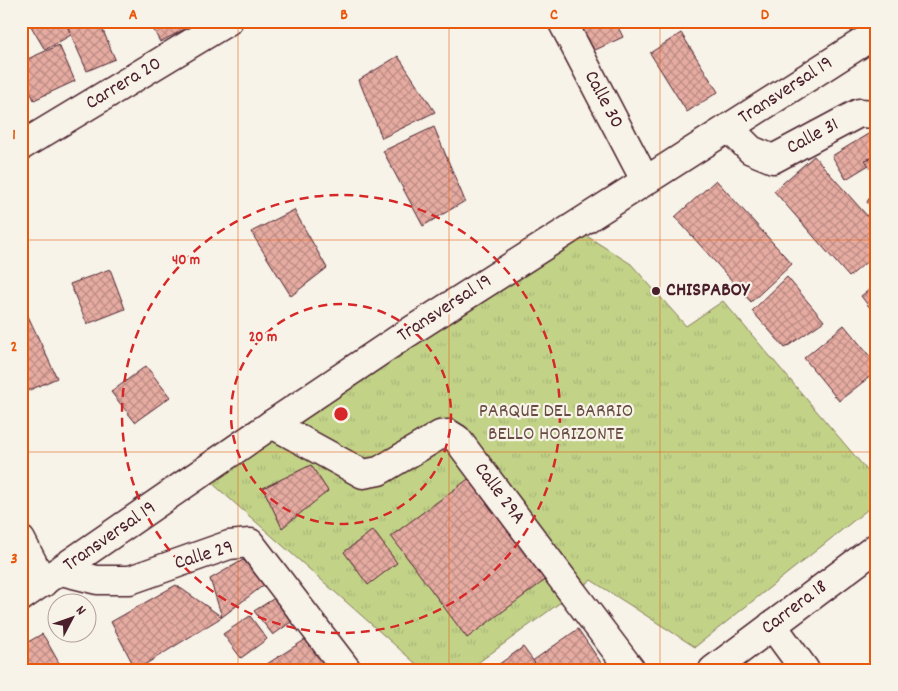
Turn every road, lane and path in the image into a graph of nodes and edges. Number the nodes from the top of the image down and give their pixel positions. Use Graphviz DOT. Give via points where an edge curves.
graph roads {
  1 [pos="228,21"];
  2 [pos="562,21"];
  3 [pos="877,33"];
  4 [pos="877,114"];
  5 [pos="729,128"];
  6 [pos="21,146"];
  7 [pos="645,180"];
  8 [pos="272,424"];
  9 [pos="21,540"];
  10 [pos="877,547"];
  11 [pos="42,584"];
  12 [pos="772,625"];
  13 [pos="347,670"];
  14 [pos="631,670"];
  15 [pos="713,670"];
  16 [pos="805,670"];
  1 -- 6 [label="street, Carrera 20"];
  2 -- 7 [label="street, Calle 30"];
  3 -- 5 [label="street, Transversal 19"];
  4 -- 5 [label="street, Calle 31" via="859,113 773,159 751,150"];
  5 -- 7 [label="street, Transversal 19"];
  7 -- 8 [label="street, Transversal 19"];
  8 -- 11 [label="street, Transversal 19"];
  8 -- 14 [label="street, Calle 29A" via="363,474 379,471 440,436 449,434 457,439"];
  9 -- 11 [label="street"];
  10 -- 12 [label="street, Carrera 18"];
  11 -- 13 [label="street, Calle 29" via="130,580 230,545 250,543"];
  12 -- 15 [label="street, Carrera 18"];
  12 -- 16 [label="street"];
}
